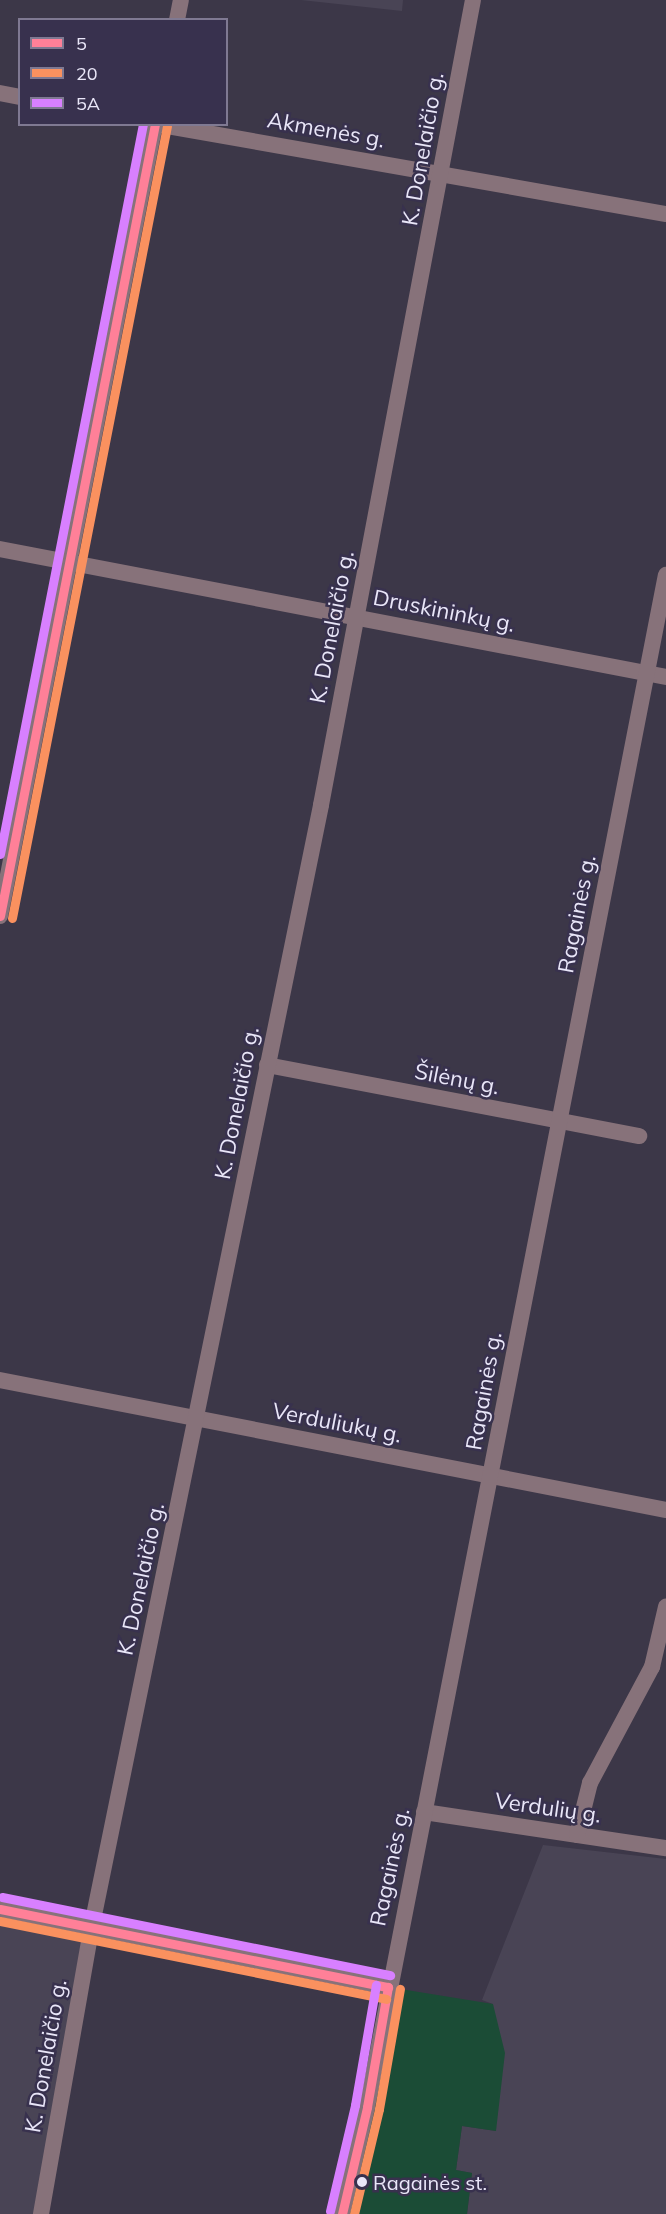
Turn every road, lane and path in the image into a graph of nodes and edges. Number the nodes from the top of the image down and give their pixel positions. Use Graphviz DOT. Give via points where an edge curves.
graph roads {
  1 [pos="181,0"];
  2 [pos="473,0"];
  3 [pos="177,18"];
  4 [pos="0,93"];
  5 [pos="18,97"];
  6 [pos="155,126"];
  7 [pos="167,126"];
  8 [pos="442,172"];
  9 [pos="666,214"];
  10 [pos="0,549"];
  11 [pos="69,562"];
  12 [pos="666,575"];
  13 [pos="357,617"];
  14 [pos="647,674"];
  15 [pos="666,677"];
  16 [pos="0,916"];
  17 [pos="267,1065"];
  18 [pos="560,1122"];
  19 [pos="639,1136"];
  20 [pos="0,1380"];
  21 [pos="198,1419"];
  22 [pos="491,1476"];
  23 [pos="666,1510"];
  24 [pos="666,1607"];
  25 [pos="424,1812"];
  26 [pos="577,1835"];
  27 [pos="666,1848"];
  28 [pos="0,1909"];
  29 [pos="92,1925"];
  30 [pos="388,1987"];
  31 [pos="41,2214"];
  32 [pos="342,2214"];
  1 -- 3 [label="street"];
  2 -- 8 [label="street, K. Donelaičio g."];
  4 -- 5 [label="street"];
  6 -- 11 [label="street"];
  7 -- 8 [label="street, Akmenės g."];
  8 -- 9 [label="street, Akmenės g."];
  8 -- 13 [label="street, K. Donelaičio g."];
  10 -- 11 [label="street, Druskininkų g."];
  11 -- 13 [label="street, Druskininkų g."];
  11 -- 16 [label="street"];
  12 -- 14 [label="street, Ragainės g."];
  13 -- 14 [label="street, Druskininkų g."];
  13 -- 17 [label="street, K. Donelaičio g."];
  14 -- 15 [label="street, Druskininkų g."];
  14 -- 18 [label="street, Ragainės g."];
  17 -- 18 [label="street, Šilėnų g."];
  17 -- 21 [label="street, K. Donelaičio g."];
  18 -- 19 [label="street, Šilėnų g."];
  18 -- 22 [label="street, Ragainės g."];
  20 -- 21 [label="street, Verduliukų g."];
  21 -- 22 [label="street, Verduliukų g."];
  21 -- 29 [label="street, K. Donelaičio g."];
  22 -- 23 [label="street, Verduliukų g."];
  22 -- 25 [label="street, Ragainės g."];
  24 -- 26 [label="street" via="652,1667 590,1783"];
  25 -- 26 [label="street, Verdulių g."];
  25 -- 30 [label="street, Ragainės g."];
  26 -- 27 [label="street, Verdulių g."];
  28 -- 29 [label="street"];
  29 -- 30 [label="street"];
  29 -- 31 [label="street, K. Donelaičio g."];
  30 -- 32 [label="street, Ragainės g." via="367,2107"];
}
